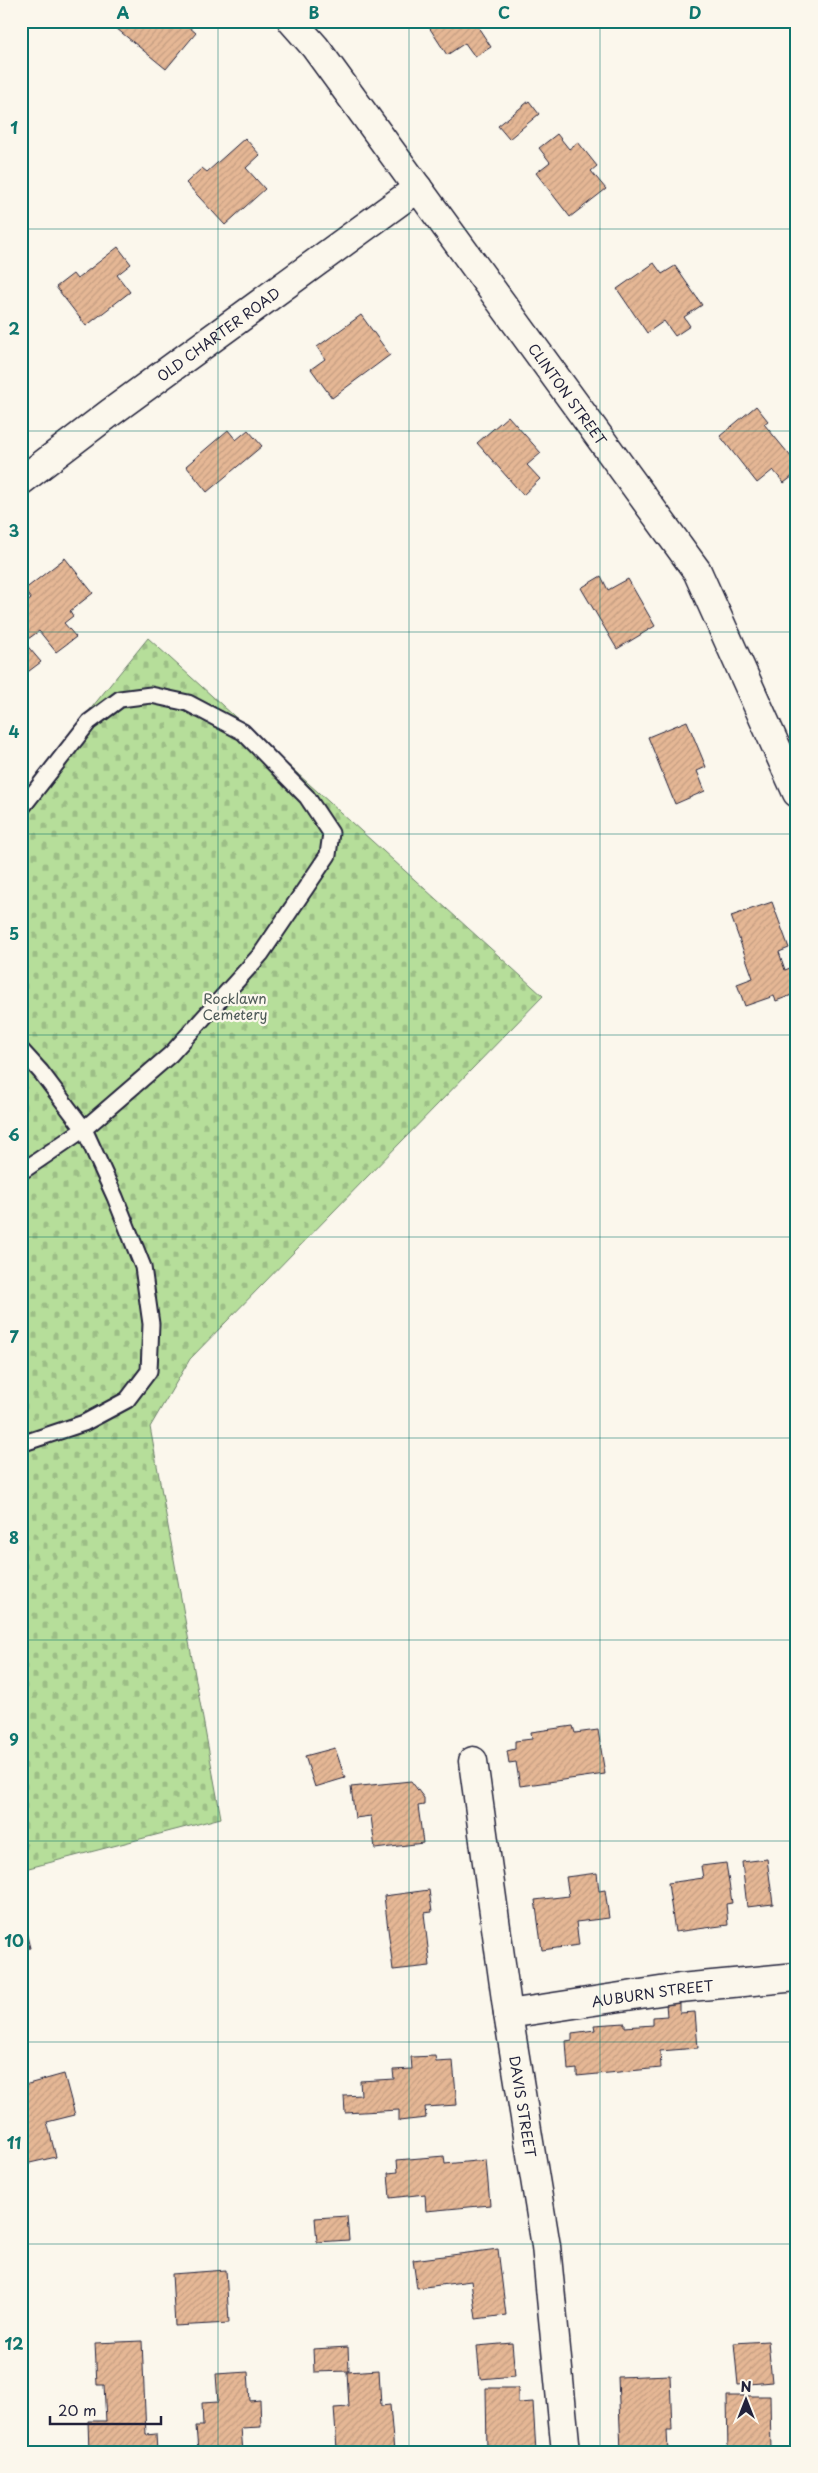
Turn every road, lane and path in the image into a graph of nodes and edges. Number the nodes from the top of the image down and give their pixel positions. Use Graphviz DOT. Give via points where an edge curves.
graph roads {
  1 [pos="292,21"];
  2 [pos="418,188"];
  3 [pos="21,481"];
  4 [pos="797,794"];
  5 [pos="21,809"];
  6 [pos="21,1050"];
  7 [pos="84,1129"];
  8 [pos="21,1172"];
  9 [pos="21,1444"];
  10 [pos="473,1760"];
  11 [pos="797,1977"];
  12 [pos="508,2014"];
  13 [pos="566,2452"];
  1 -- 2 [label="street, CLINTON STREET" via="315,47"];
  2 -- 3 [label="street, OLD CHARTER ROAD" via="110,412"];
  2 -- 4 [label="street, CLINTON STREET" via="697,571"];
  5 -- 7 [label="lane" via="89,722 120,699 151,694 188,703 243,732 307,797 331,833 328,855 261,954 171,1054"];
  6 -- 7 [label="lane" via="42,1072"];
  7 -- 8 [label="lane"];
  7 -- 9 [label="lane" via="143,1267 151,1324 149,1371 128,1400 84,1423"];
  10 -- 12 [label="street, DAVIS STREET"];
  11 -- 12 [label="street, AUBURN STREET" via="680,1988"];
  12 -- 13 [label="street, DAVIS STREET" via="546,2246"];
}
